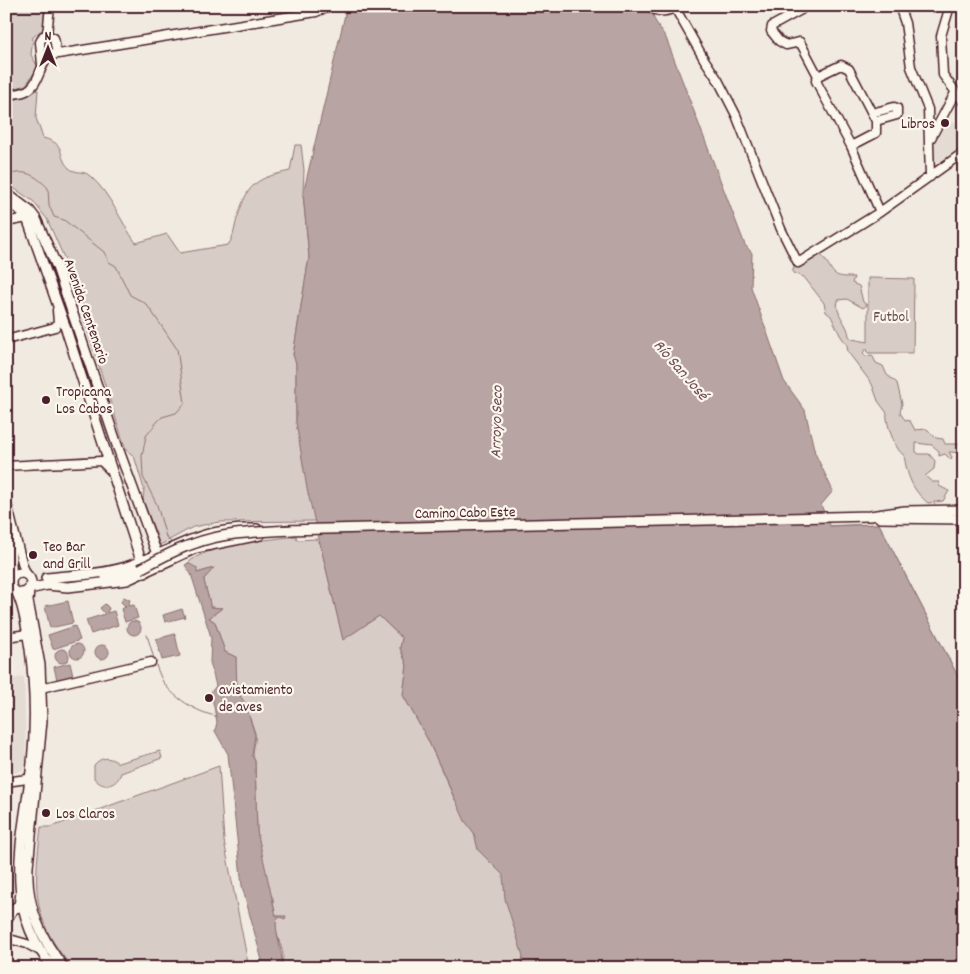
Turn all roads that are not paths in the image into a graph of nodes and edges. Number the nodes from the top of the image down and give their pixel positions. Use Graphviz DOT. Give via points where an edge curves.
graph roads {
  1 [pos="50,6"];
  2 [pos="330,6"];
  3 [pos="649,6"];
  4 [pos="801,6"];
  5 [pos="899,6"];
  6 [pos="950,6"];
  7 [pos="677,7"];
  8 [pos="47,35"];
  9 [pos="57,54"];
  10 [pos="42,65"];
  11 [pos="818,76"];
  12 [pos="964,88"];
  13 [pos="956,95"];
  14 [pos="6,96"];
  15 [pos="964,103"];
  16 [pos="872,113"];
  17 [pos="876,121"];
  18 [pos="930,140"];
  19 [pos="851,146"];
  20 [pos="964,152"];
  21 [pos="930,177"];
  22 [pos="6,193"];
  23 [pos="6,202"];
  24 [pos="880,212"];
  25 [pos="27,218"];
  26 [pos="6,222"];
  27 [pos="57,305"];
  28 [pos="6,340"];
  29 [pos="6,466"];
  30 [pos="118,486"];
  31 [pos="6,500"];
  32 [pos="964,510"];
  33 [pos="870,516"];
  34 [pos="964,519"];
  35 [pos="6,523"];
  36 [pos="292,530"];
  37 [pos="156,554"];
  38 [pos="161,565"];
  39 [pos="142,567"];
  40 [pos="28,576"];
  41 [pos="46,582"];
  42 [pos="10,583"];
  43 [pos="29,590"];
  44 [pos="17,593"];
  45 [pos="28,634"];
  46 [pos="6,637"];
  47 [pos="33,645"];
  48 [pos="151,662"];
  49 [pos="41,688"];
  50 [pos="34,778"];
  51 [pos="6,782"];
  52 [pos="20,896"];
  53 [pos="6,921"];
  54 [pos="6,938"];
  55 [pos="40,951"];
  56 [pos="52,968"];
  57 [pos="64,968"];
  1 -- 8 [label="street"];
  2 -- 9 [label="street" via="316,12"];
  3 -- 7 [label="street" via="656,11"];
  4 -- 11 [label="street" via="801,10 772,26 770,31 786,45 800,42"];
  5 -- 18 [label="street" via="911,67 928,109"];
  6 -- 13 [label="street" via="940,47 943,75"];
  7 -- 24 [label="street" via="736,115 798,263"];
  8 -- 9 [label="street" via="54,39"];
  8 -- 10 [label="street" via="40,42"];
  9 -- 10 [label="street"];
  10 -- 14 [label="street" via="30,89"];
  11 -- 16 [label="street" via="841,65 847,66"];
  11 -- 19 [label="street" via="816,81"];
  12 -- 13 [label="street"];
  13 -- 15 [label="street"];
  13 -- 18 [label="street"];
  16 -- 17 [label="street"];
  16 -- 17 [label="street" via="897,108 897,115"];
  17 -- 19 [label="street" via="876,133"];
  18 -- 21 [label="street"];
  19 -- 24 [label="street"];
  20 -- 21 [label="street"];
  21 -- 24 [label="street"];
  22 -- 37 [label="main road, Avenida Centenario" via="36,218 54,259"];
  23 -- 25 [label="main road"];
  25 -- 26 [label="street"];
  25 -- 27 [label="main road, Avenida Centenario"];
  27 -- 28 [label="street" via="58,323 55,327"];
  27 -- 30 [label="main road, Avenida Centenario"];
  29 -- 30 [label="street" via="101,461 108,466"];
  30 -- 39 [label="main road, Avenida Centenario"];
  31 -- 40 [label="street" via="22,565"];
  32 -- 33 [label="main road, Camino Cabo Este" via="905,511"];
  33 -- 34 [label="main road, Camino Cabo Este"];
  33 -- 36 [label="main road, Camino Cabo Este"];
  35 -- 42 [label="street" via="11,545"];
  36 -- 37 [label="main road, bridge" via="222,530 194,537"];
  36 -- 38 [label="main road, bridge" via="218,542 191,550"];
  36 -- 39 [label="main road, Camino Cabo Este, bridge" via="209,539 190,544"];
  37 -- 38 [label="main road, Avenida Centenario"];
  37 -- 39 [label="main road"];
  38 -- 39 [label="main road"];
  39 -- 41 [label="main road"];
  39 -- 41 [label="main road, Camino Cabo Este" via="118,575"];
  40 -- 41 [label="main road, Camino Cabo Este"];
  40 -- 42 [label="main road" via="19,573"];
  40 -- 43 [label="main road"];
  41 -- 43 [label="main road, Camino Cabo Este"];
  42 -- 44 [label="main road"];
  43 -- 44 [label="main road"];
  43 -- 47 [label="main road"];
  44 -- 45 [label="main road"];
  45 -- 46 [label="street"];
  45 -- 47 [label="main road"];
  47 -- 49 [label="main road"];
  47 -- 50 [label="main road"];
  48 -- 49 [label="street"];
  49 -- 50 [label="main road" via="42,736"];
  50 -- 51 [label="street"];
  50 -- 52 [label="main road" via="19,867"];
  50 -- 57 [label="main road" via="28,867 31,904 46,944"];
  52 -- 53 [label="street" via="18,908 15,907"];
  52 -- 55 [label="main road" via="27,926"];
  54 -- 55 [label="street"];
  55 -- 56 [label="main road"];
}
